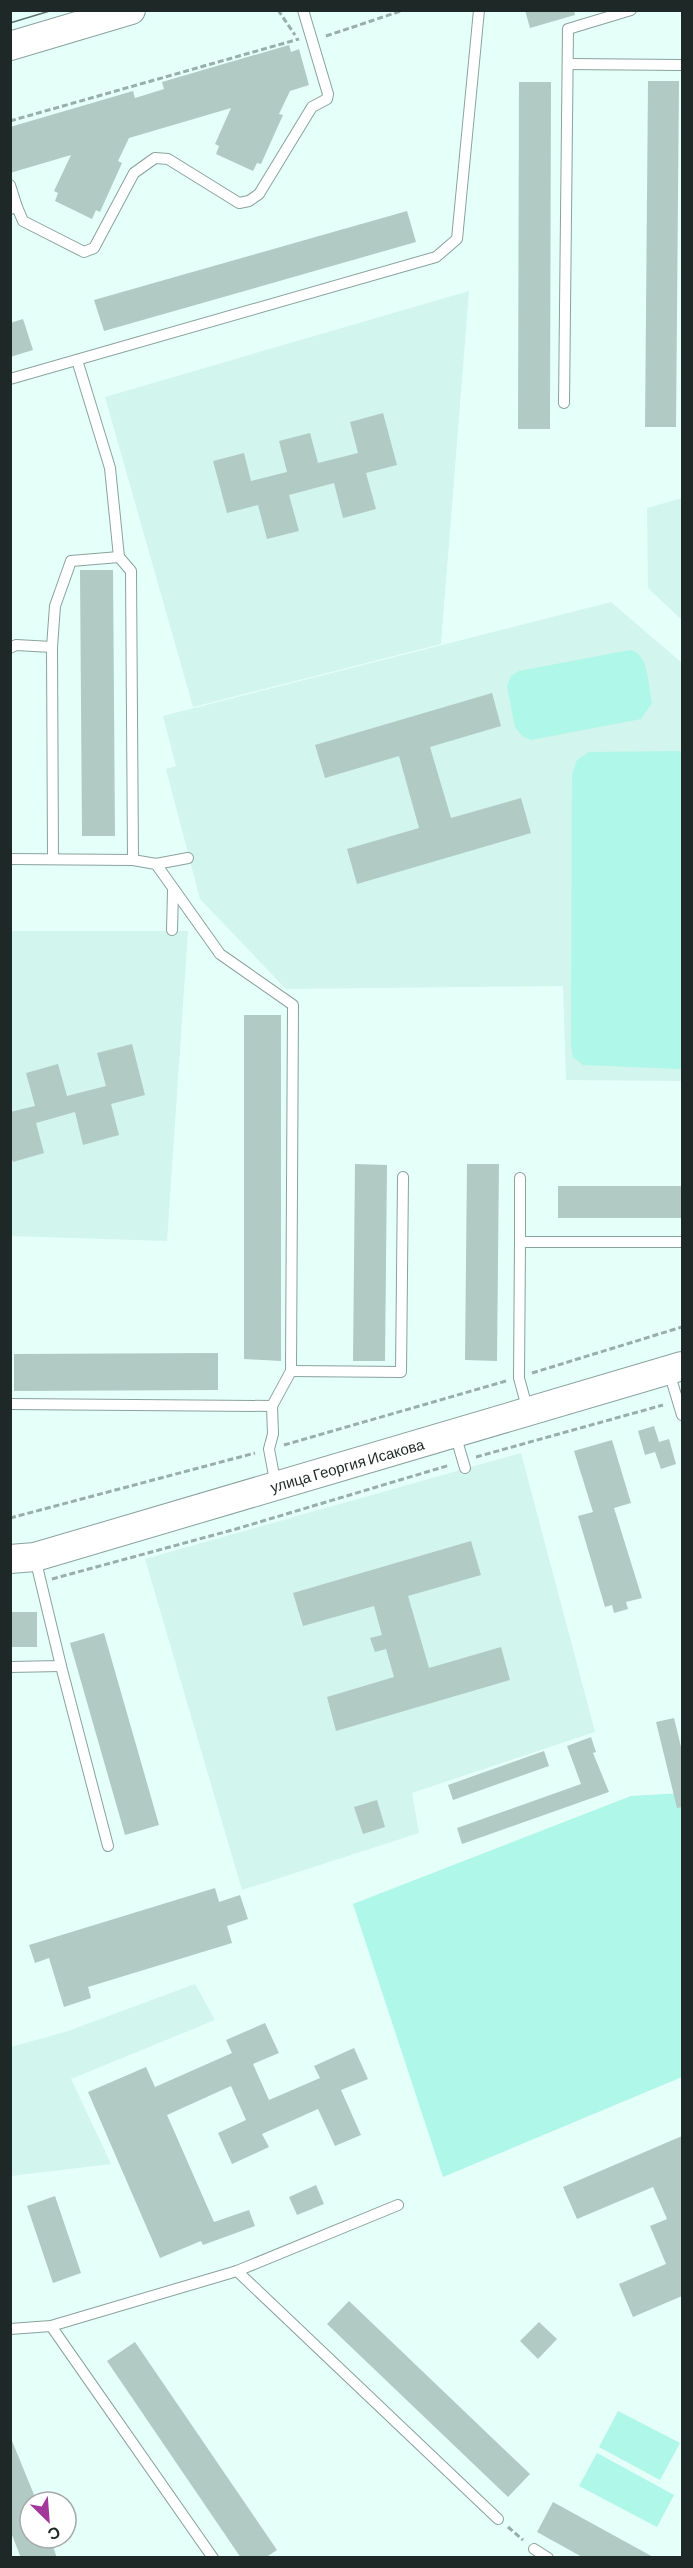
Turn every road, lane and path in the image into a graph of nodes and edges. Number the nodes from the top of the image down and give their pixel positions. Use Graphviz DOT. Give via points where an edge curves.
graph roads {
  1 [pos="131,10"];
  2 [pos="278,10"];
  3 [pos="303,10"];
  4 [pos="404,10"];
  5 [pos="479,10"];
  6 [pos="631,10"];
  7 [pos="297,39"];
  8 [pos="312,40"];
  9 [pos="10,46"];
  10 [pos="569,64"];
  11 [pos="682,65"];
  12 [pos="10,121"];
  13 [pos="10,185"];
  14 [pos="14,208"];
  15 [pos="77,360"];
  16 [pos="10,379"];
  17 [pos="564,403"];
  18 [pos="119,557"];
  19 [pos="52,647"];
  20 [pos="10,648"];
  21 [pos="188,858"];
  22 [pos="10,859"];
  23 [pos="53,859"];
  24 [pos="134,860"];
  25 [pos="156,864"];
  26 [pos="173,891"];
  27 [pos="172,930"];
  28 [pos="403,1177"];
  29 [pos="520,1178"];
  30 [pos="520,1242"];
  31 [pos="682,1242"];
  32 [pos="682,1327"];
  33 [pos="675,1368"];
  34 [pos="291,1371"];
  35 [pos="519,1378"];
  36 [pos="678,1401"];
  37 [pos="10,1404"];
  38 [pos="272,1406"];
  39 [pos="528,1411"];
  40 [pos="682,1415"];
  41 [pos="455,1434"];
  42 [pos="269,1449"];
  43 [pos="464,1465"];
  44 [pos="276,1486"];
  45 [pos="10,1518"];
  46 [pos="29,1566"];
  47 [pos="61,1666"];
  48 [pos="10,1667"];
  49 [pos="108,1846"];
  50 [pos="398,2205"];
  51 [pos="237,2271"];
  52 [pos="51,2326"];
  53 [pos="10,2329"];
  54 [pos="498,2519"];
  55 [pos="534,2549"];
  56 [pos="213,2558"];
  57 [pos="548,2558"];
  1 -- 9 [label="street"];
  2 -- 7 [label="path"];
  3 -- 8 [label="lane"];
  4 -- 8 [label="path"];
  5 -- 15 [label="lane" via="457,239 436,257"];
  6 -- 10 [label="lane" via="568,29"];
  7 -- 8 [label="path"];
  7 -- 12 [label="path"];
  8 -- 14 [label="lane" via="327,99 312,107 259,194 249,201 239,203 168,159 155,159 134,173 94,248 84,252 23,221"];
  10 -- 11 [label="lane"];
  10 -- 17 [label="lane"];
  13 -- 14 [label="lane"];
  15 -- 16 [label="lane"];
  15 -- 18 [label="lane" via="110,468"];
  18 -- 19 [label="lane" via="71,561 55,606"];
  18 -- 24 [label="lane" via="132,571"];
  19 -- 20 [label="lane"];
  19 -- 23 [label="lane"];
  21 -- 25 [label="lane"];
  22 -- 23 [label="lane"];
  23 -- 24 [label="lane"];
  24 -- 25 [label="lane"];
  25 -- 26 [label="lane"];
  26 -- 27 [label="lane"];
  26 -- 34 [label="lane" via="220,954 293,1005"];
  28 -- 34 [label="lane" via="401,1372"];
  29 -- 30 [label="lane"];
  30 -- 31 [label="lane"];
  30 -- 35 [label="lane"];
  32 -- 35 [label="path"];
  33 -- 36 [label="lane"];
  33 -- 39 [label="street, улица Георгия Исакова"];
  34 -- 38 [label="lane"];
  35 -- 39 [label="lane"];
  35 -- 42 [label="path"];
  36 -- 40 [label="lane"];
  36 -- 43 [label="path"];
  37 -- 38 [label="lane"];
  38 -- 42 [label="lane"];
  39 -- 41 [label="street, улица Георгия Исакова"];
  41 -- 43 [label="lane"];
  41 -- 44 [label="street, улица Георгия Исакова"];
  42 -- 44 [label="lane"];
  42 -- 45 [label="path"];
  43 -- 46 [label="path" via="236,1529"];
  44 -- 46 [label="street, улица Георгия Исакова"];
  46 -- 47 [label="lane"];
  47 -- 48 [label="lane"];
  47 -- 49 [label="lane"];
  50 -- 51 [label="lane"];
  51 -- 52 [label="lane"];
  51 -- 54 [label="lane"];
  52 -- 53 [label="lane"];
  52 -- 56 [label="lane"];
  54 -- 55 [label="path"];
  55 -- 57 [label="lane"];
}
